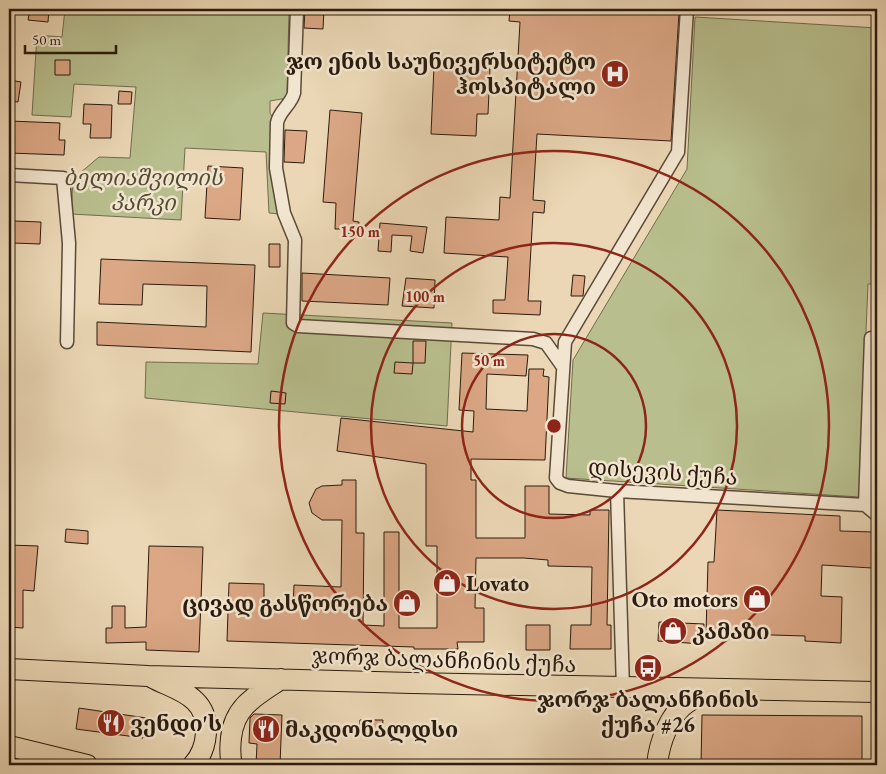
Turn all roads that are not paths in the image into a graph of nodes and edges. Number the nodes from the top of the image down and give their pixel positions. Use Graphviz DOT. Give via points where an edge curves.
graph roads {
  1 [pos="297,9"];
  2 [pos="687,9"];
  3 [pos="9,175"];
  4 [pos="871,338"];
  5 [pos="67,342"];
  6 [pos="563,367"];
  7 [pos="617,490"];
  8 [pos="865,505"];
  9 [pos="877,515"];
  10 [pos="9,669"];
  11 [pos="148,676"];
  12 [pos="281,679"];
  13 [pos="623,689"];
  14 [pos="712,690"];
  15 [pos="877,692"];
  16 [pos="9,746"];
  17 [pos="87,765"];
  18 [pos="193,765"];
  19 [pos="232,765"];
  20 [pos="657,765"];
  1 -- 6 [label="street" via="294,93 276,123 276,168 284,214 295,240 293,323 298,326 533,339 546,343"];
  2 -- 6 [label="street" via="678,152 565,342"];
  3 -- 5 [label="street" via="63,178 69,243"];
  4 -- 8 [label="street"];
  6 -- 7 [label="street, დისევის ქუჩა" via="556,478 568,486"];
  7 -- 8 [label="street, დისევის ქუჩა"];
  7 -- 13 [label="street"];
  8 -- 9 [label="street"];
  10 -- 11 [label="main road, ჯორჯ ბალანჩინის ქუჩა"];
  11 -- 12 [label="main road, ჯორჯ ბალანჩინის ქუჩა"];
  11 -- 18 [label="main road" via="188,696 201,710 205,723 204,744"];
  12 -- 13 [label="main road, ჯორჯ ბალანჩინის ქუჩა"];
  12 -- 19 [label="main road" via="252,697 238,713 232,734"];
  13 -- 14 [label="main road, ჯორჯ ბალანჩინის ქუჩა"];
  14 -- 15 [label="main road, ჯორჯ ბალანჩინის ქუჩა"];
  14 -- 20 [label="main road" via="687,702 679,710 665,732"];
  16 -- 17 [label="main road"];
}
